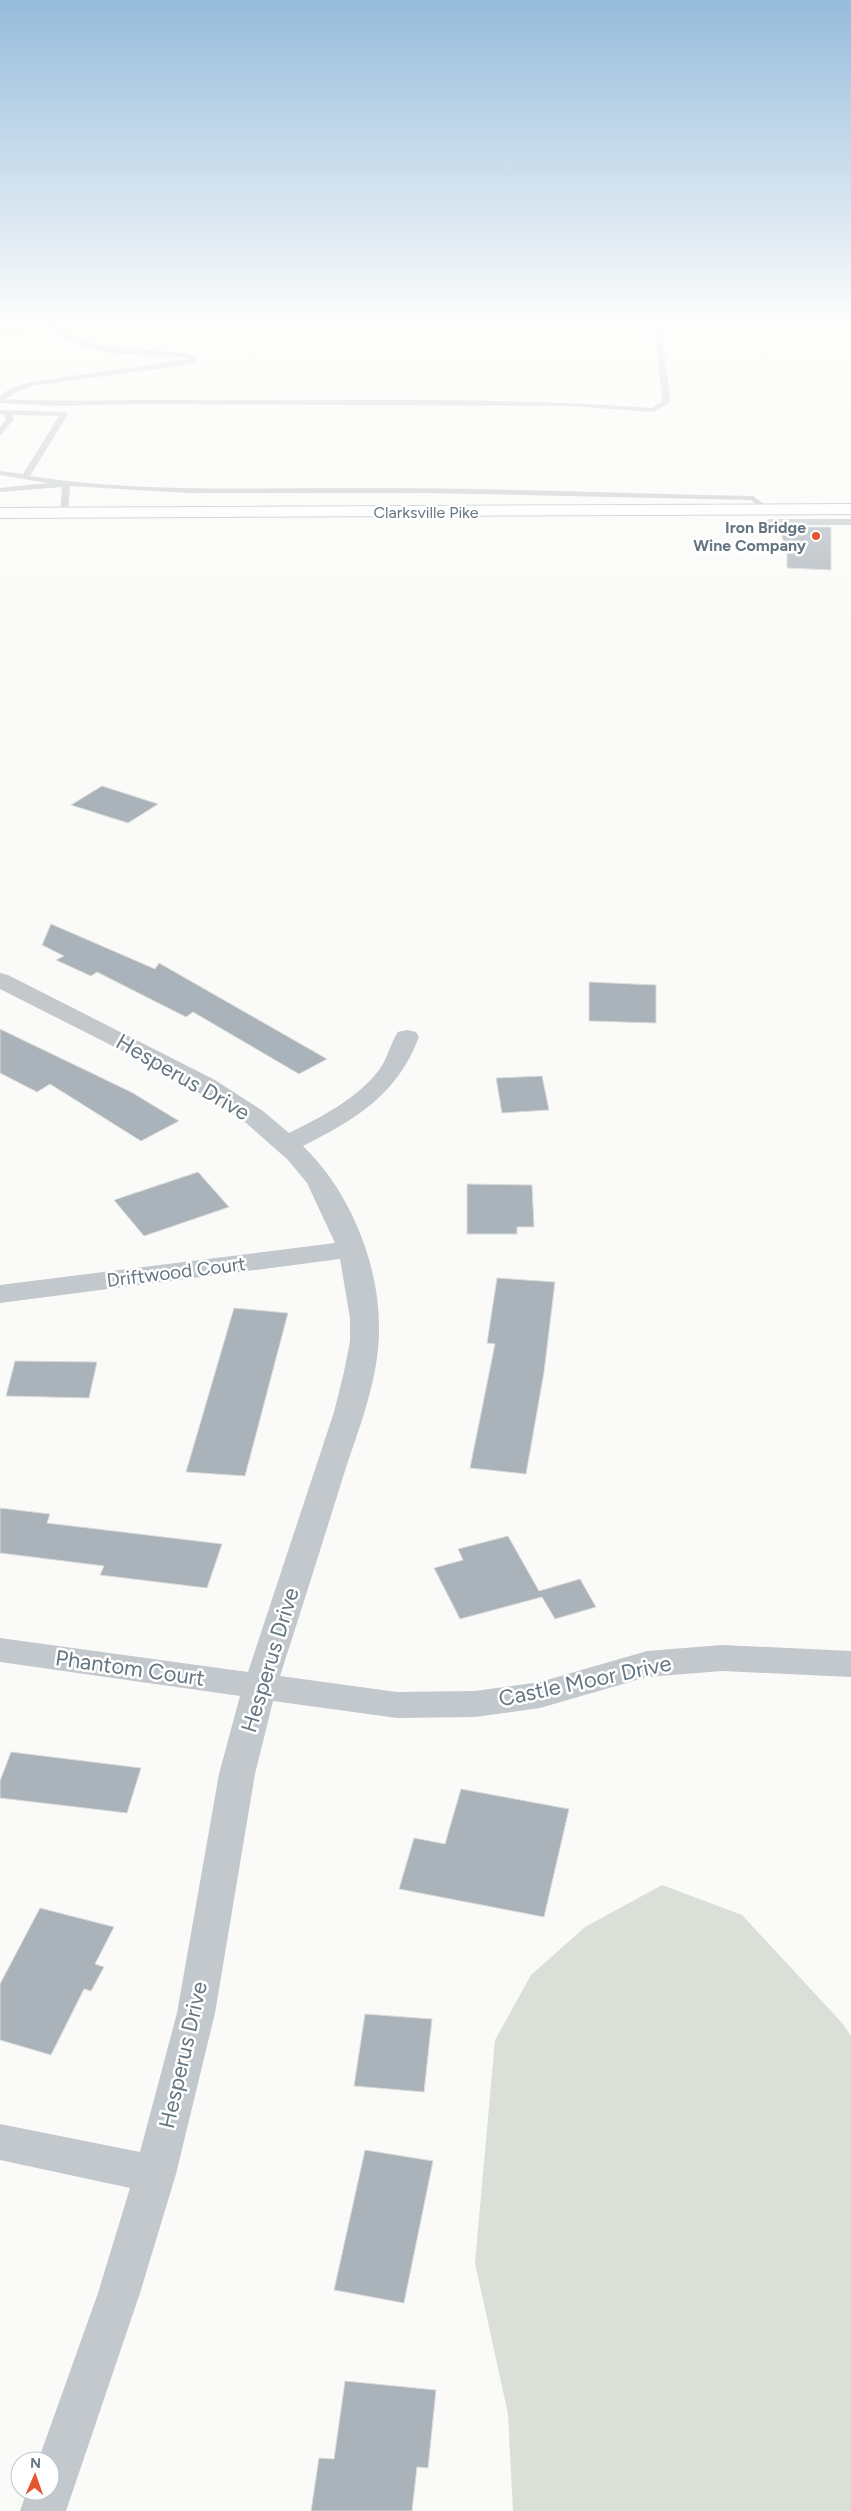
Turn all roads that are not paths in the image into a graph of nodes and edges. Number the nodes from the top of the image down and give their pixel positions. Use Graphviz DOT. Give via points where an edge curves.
graph roads {
  1 [pos="49,438"];
  2 [pos="0,473"];
  3 [pos="25,478"];
  4 [pos="66,484"];
  5 [pos="0,490"];
  6 [pos="851,509"];
  7 [pos="0,513"];
  8 [pos="64,513"];
  9 [pos="768,516"];
  10 [pos="851,522"];
  11 [pos="4,987"];
  12 [pos="407,1037"];
  13 [pos="287,1144"];
  14 [pos="352,1249"];
  15 [pos="0,1294"];
  16 [pos="0,1650"];
  17 [pos="851,1664"];
  18 [pos="260,1686"];
  19 [pos="0,2142"];
  20 [pos="155,2174"];
  21 [pos="43,2511"];
  1 -- 3 [label="lane"];
  2 -- 3 [label="lane"];
  3 -- 4 [label="lane"];
  4 -- 5 [label="lane"];
  4 -- 8 [label="lane"];
  4 -- 9 [label="lane" via="174,490 521,491 753,498"];
  6 -- 9 [label="main road, Clarksville Pike"];
  7 -- 8 [label="main road, Clarksville Pike"];
  8 -- 9 [label="main road, Clarksville Pike"];
  9 -- 10 [label="lane"];
  11 -- 13 [label="street, Hesperus Drive" via="187,1073 249,1111"];
  12 -- 13 [label="street" via="395,1065 371,1094 332,1122"];
  13 -- 14 [label="street, Hesperus Drive" via="317,1178"];
  14 -- 15 [label="street, Driftwood Court"];
  14 -- 18 [label="street, Hesperus Drive" via="361,1287 365,1331 359,1370 349,1412"];
  16 -- 18 [label="street, Phantom Court"];
  17 -- 18 [label="street, Castle Moor Drive" via="722,1658 647,1664 540,1695 475,1704 397,1705"];
  18 -- 20 [label="street, Hesperus Drive" via="237,1774 196,2013"];
  19 -- 20 [label="street"];
  20 -- 21 [label="street, Hesperus Drive" via="119,2293"];
}
